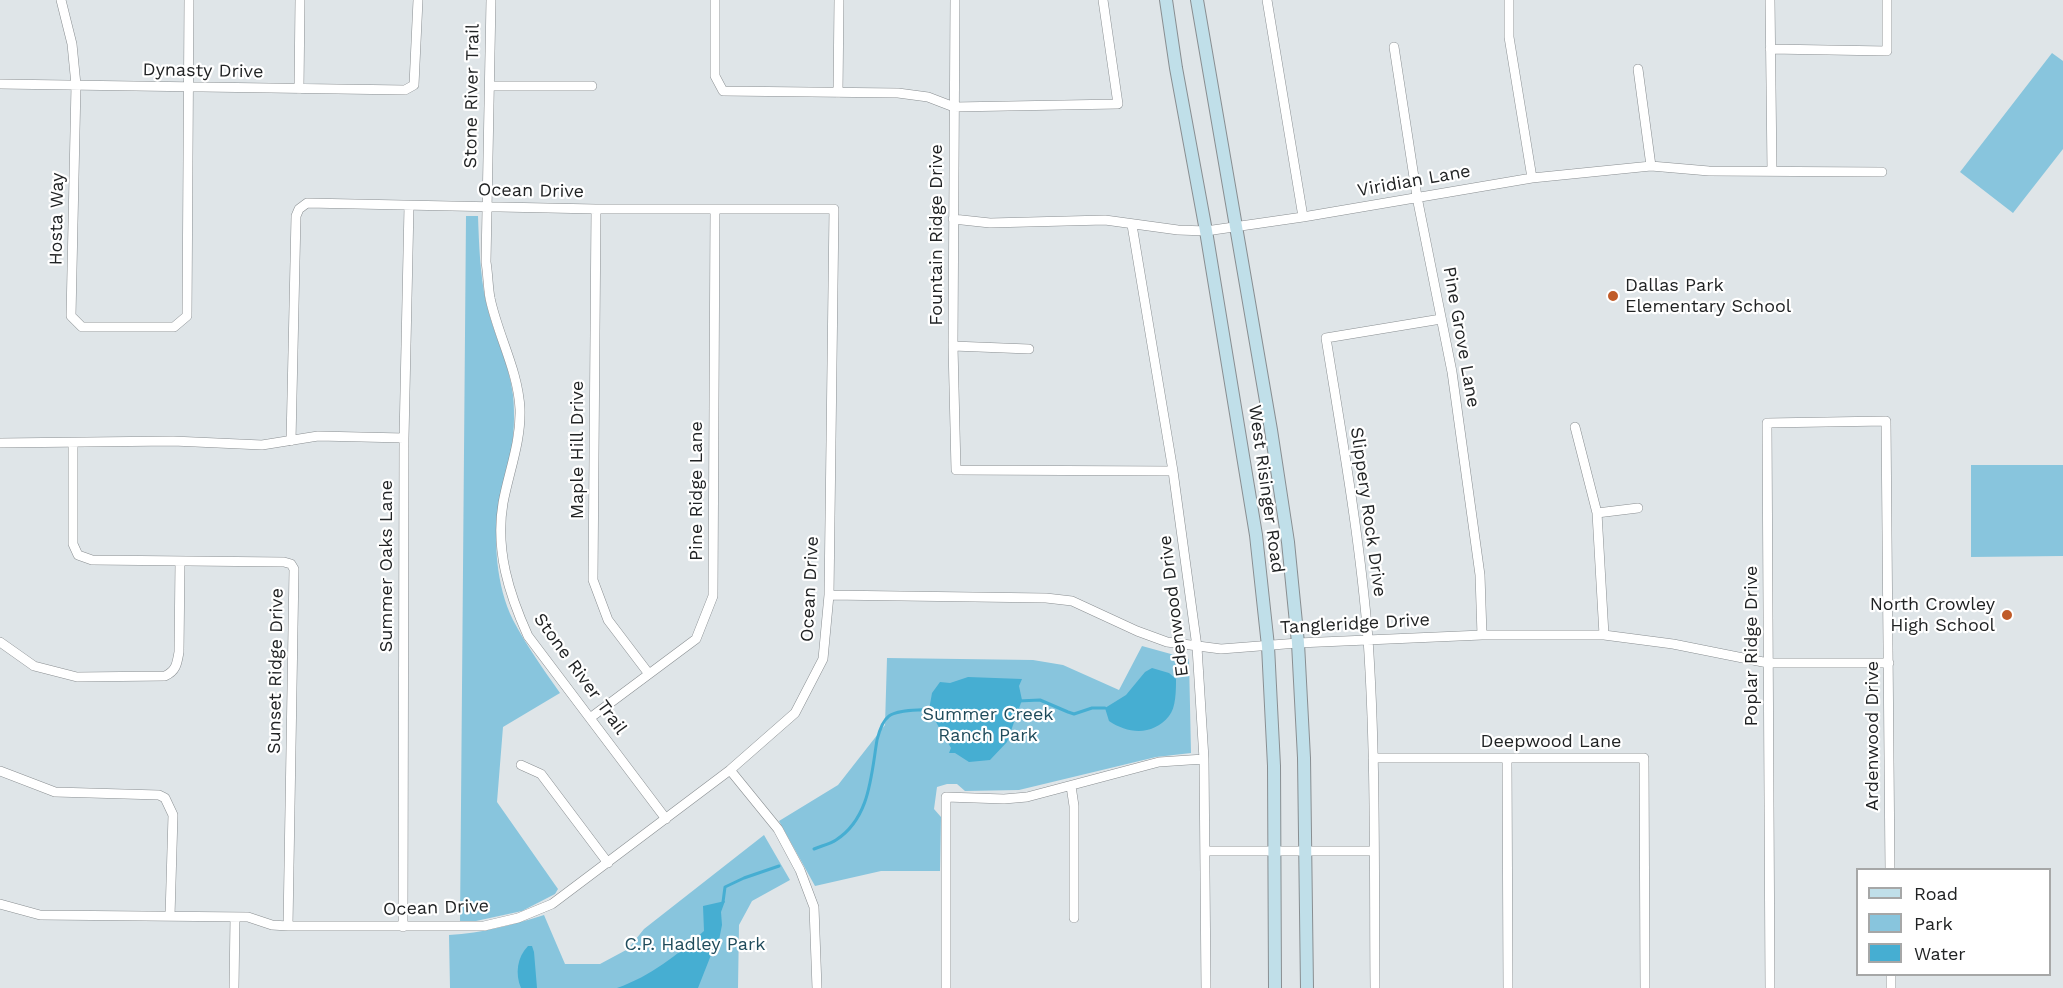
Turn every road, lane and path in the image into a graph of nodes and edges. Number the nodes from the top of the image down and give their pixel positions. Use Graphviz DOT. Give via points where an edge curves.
graph roads {
  1 [pos="61,0"];
  2 [pos="189,0"];
  3 [pos="300,0"];
  4 [pos="418,0"];
  5 [pos="491,0"];
  6 [pos="715,0"];
  7 [pos="839,0"];
  8 [pos="955,0"];
  9 [pos="1103,0"];
  10 [pos="1166,0"];
  11 [pos="1197,0"];
  12 [pos="1267,0"];
  13 [pos="1509,0"];
  14 [pos="1770,0"];
  15 [pos="1887,0"];
  16 [pos="1394,47"];
  17 [pos="1770,49"];
  18 [pos="1638,69"];
  19 [pos="0,84"];
  20 [pos="76,85"];
  21 [pos="490,86"];
  22 [pos="592,86"];
  23 [pos="188,87"];
  24 [pos="300,89"];
  25 [pos="838,93"];
  26 [pos="954,106"];
  27 [pos="1651,166"];
  28 [pos="1772,171"];
  29 [pos="1882,172"];
  30 [pos="1532,178"];
  31 [pos="1418,197"];
  32 [pos="409,206"];
  33 [pos="486,206"];
  34 [pos="596,209"];
  35 [pos="715,209"];
  36 [pos="1303,217"];
  37 [pos="953,219"];
  38 [pos="1132,225"];
  39 [pos="1236,228"];
  40 [pos="1206,231"];
  41 [pos="1441,319"];
  42 [pos="953,346"];
  43 [pos="1029,348"];
  44 [pos="1886,422"];
  45 [pos="1575,427"];
  46 [pos="404,438"];
  47 [pos="291,441"];
  48 [pos="0,443"];
  49 [pos="73,443"];
  50 [pos="1173,471"];
  51 [pos="1638,508"];
  52 [pos="1598,513"];
  53 [pos="180,562"];
  54 [pos="829,595"];
  55 [pos="1482,635"];
  56 [pos="1604,635"];
  57 [pos="1368,639"];
  58 [pos="0,642"];
  59 [pos="1298,643"];
  60 [pos="1268,646"];
  61 [pos="1197,647"];
  62 [pos="1768,663"];
  63 [pos="1889,663"];
  64 [pos="650,674"];
  65 [pos="590,718"];
  66 [pos="1373,758"];
  67 [pos="1204,759"];
  68 [pos="1507,759"];
  69 [pos="521,765"];
  70 [pos="730,770"];
  71 [pos="0,771"];
  72 [pos="1071,786"];
  73 [pos="666,819"];
  74 [pos="1205,851"];
  75 [pos="1274,851"];
  76 [pos="1306,851"];
  77 [pos="1374,851"];
  78 [pos="608,863"];
  79 [pos="1890,868"];
  80 [pos="0,904"];
  81 [pos="170,916"];
  82 [pos="235,917"];
  83 [pos="1074,918"];
  84 [pos="288,926"];
  85 [pos="403,927"];
  86 [pos="234,988"];
  87 [pos="817,988"];
  88 [pos="946,988"];
  89 [pos="1206,988"];
  90 [pos="1275,988"];
  91 [pos="1307,988"];
  92 [pos="1375,988"];
  93 [pos="1508,988"];
  94 [pos="1645,988"];
  95 [pos="1770,988"];
  1 -- 20 [label="street, Hosta Way" via="72,44"];
  2 -- 23 [label="street"];
  3 -- 24 [label="street"];
  4 -- 24 [label="street, Dynasty Drive" via="414,85 405,90"];
  5 -- 21 [label="street, Stone River Trail"];
  6 -- 25 [label="street" via="715,76 723,91"];
  7 -- 25 [label="street"];
  8 -- 26 [label="street, Fountain Ridge Drive"];
  9 -- 26 [label="street" via="1118,104"];
  10 -- 40 [label="main road, West Risinger Road"];
  11 -- 39 [label="main road, West Risinger Road"];
  12 -- 36 [label="street"];
  13 -- 30 [label="street" via="1509,37"];
  14 -- 17 [label="street"];
  15 -- 17 [label="street" via="1887,51"];
  16 -- 31 [label="street, Pine Grove Lane"];
  17 -- 28 [label="street"];
  18 -- 27 [label="street"];
  19 -- 20 [label="street, Dynasty Drive"];
  20 -- 23 [label="street, Dynasty Drive"];
  20 -- 23 [label="street, Hosta Way" via="71,316 82,327 174,327 187,316"];
  21 -- 22 [label="street"];
  21 -- 33 [label="street, Stone River Trail"];
  23 -- 24 [label="street, Dynasty Drive"];
  25 -- 26 [label="street" via="916,94"];
  26 -- 37 [label="street, Fountain Ridge Drive"];
  27 -- 28 [label="street, Viridian Lane"];
  27 -- 30 [label="street, Viridian Lane"];
  28 -- 29 [label="street, Viridian Lane"];
  30 -- 31 [label="street, Viridian Lane"];
  31 -- 36 [label="street, Viridian Lane"];
  31 -- 41 [label="street, Pine Grove Lane"];
  32 -- 33 [label="street, Ocean Drive"];
  32 -- 46 [label="street, Summer Oaks Lane"];
  32 -- 47 [label="street, Ocean Drive" via="307,203 299,209"];
  33 -- 34 [label="street, Ocean Drive"];
  33 -- 65 [label="street, Stone River Trail" via="490,298 517,383 520,410 518,442 503,505 504,571 528,636"];
  34 -- 35 [label="street, Ocean Drive"];
  34 -- 64 [label="street, Maple Hill Drive" via="593,580 608,620"];
  35 -- 54 [label="street, Ocean Drive" via="834,209"];
  35 -- 64 [label="street, Pine Ridge Lane" via="713,596 696,639"];
  36 -- 39 [label="street, Viridian Lane"];
  37 -- 38 [label="street, Viridian Lane" via="990,223 1105,220"];
  37 -- 42 [label="street, Fountain Ridge Drive"];
  38 -- 40 [label="street, Viridian Lane"];
  38 -- 50 [label="street, Edenwood Drive"];
  39 -- 40 [label="street, Viridian Lane"];
  39 -- 59 [label="main road, West Risinger Road" via="1272,430"];
  40 -- 60 [label="main road, West Risinger Road" via="1256,535"];
  41 -- 55 [label="street, Pine Grove Lane" via="1480,575"];
  41 -- 57 [label="street, Slippery Rock Drive" via="1326,338 1357,534"];
  42 -- 43 [label="street"];
  42 -- 50 [label="street, Fountain Ridge Drive" via="956,470"];
  44 -- 62 [label="street, Poplar Ridge Drive" via="1767,423"];
  44 -- 63 [label="street, Ardenwood Drive"];
  45 -- 52 [label="street"];
  46 -- 47 [label="street" via="318,436"];
  46 -- 85 [label="street, Summer Oaks Lane"];
  47 -- 49 [label="street" via="262,445 173,441"];
  48 -- 49 [label="street"];
  49 -- 53 [label="street, Sunset Ridge Drive" via="73,544 78,555 92,560"];
  50 -- 61 [label="street, Edenwood Drive"];
  51 -- 52 [label="street"];
  52 -- 56 [label="street"];
  53 -- 58 [label="street" via="179,652 173,672 165,676 77,677 34,666"];
  53 -- 84 [label="street, Sunset Ridge Drive" via="284,562 294,569"];
  54 -- 61 [label="street, Tangleridge Drive" via="1072,601 1147,635"];
  54 -- 70 [label="street, Ocean Drive" via="823,659 795,713"];
  55 -- 56 [label="street, Tangleridge Drive"];
  55 -- 57 [label="street, Tangleridge Drive"];
  56 -- 62 [label="street, Tangleridge Drive"];
  57 -- 59 [label="street, Tangleridge Drive"];
  57 -- 66 [label="street, Slippery Rock Drive"];
  59 -- 60 [label="street, Tangleridge Drive"];
  59 -- 76 [label="main road, West Risinger Road"];
  60 -- 61 [label="street, Tangleridge Drive"];
  60 -- 75 [label="main road, West Risinger Road"];
  61 -- 67 [label="street, Edenwood Drive"];
  62 -- 63 [label="street, Tangleridge Drive"];
  62 -- 95 [label="street, Poplar Ridge Drive"];
  63 -- 79 [label="street, Ardenwood Drive"];
  64 -- 65 [label="street, Pine Ridge Lane"];
  65 -- 73 [label="street, Stone River Trail"];
  66 -- 68 [label="street, Deepwood Lane"];
  66 -- 77 [label="street, Slippery Rock Drive"];
  67 -- 72 [label="street" via="1160,762"];
  67 -- 74 [label="street, Edenwood Drive"];
  68 -- 93 [label="street"];
  68 -- 94 [label="street, Deepwood Lane" via="1644,758"];
  69 -- 78 [label="street" via="541,774"];
  70 -- 73 [label="street, Ocean Drive"];
  70 -- 87 [label="street" via="778,829 811,898"];
  71 -- 81 [label="street" via="55,792 165,798 173,815"];
  72 -- 83 [label="street"];
  72 -- 88 [label="street" via="1027,797 946,797"];
  73 -- 78 [label="street, Ocean Drive"];
  74 -- 75 [label="street"];
  74 -- 89 [label="street, Edenwood Drive"];
  75 -- 76 [label="street"];
  75 -- 90 [label="main road, West Risinger Road"];
  76 -- 77 [label="street"];
  76 -- 91 [label="main road, West Risinger Road"];
  77 -- 92 [label="street, Slippery Rock Drive"];
  78 -- 85 [label="street, Ocean Drive" via="552,904 518,918 484,926"];
  80 -- 81 [label="street, Ocean Drive" via="40,915"];
  81 -- 82 [label="street, Ocean Drive"];
  82 -- 84 [label="street, Ocean Drive"];
  82 -- 86 [label="street"];
  84 -- 85 [label="street, Ocean Drive"];
}
